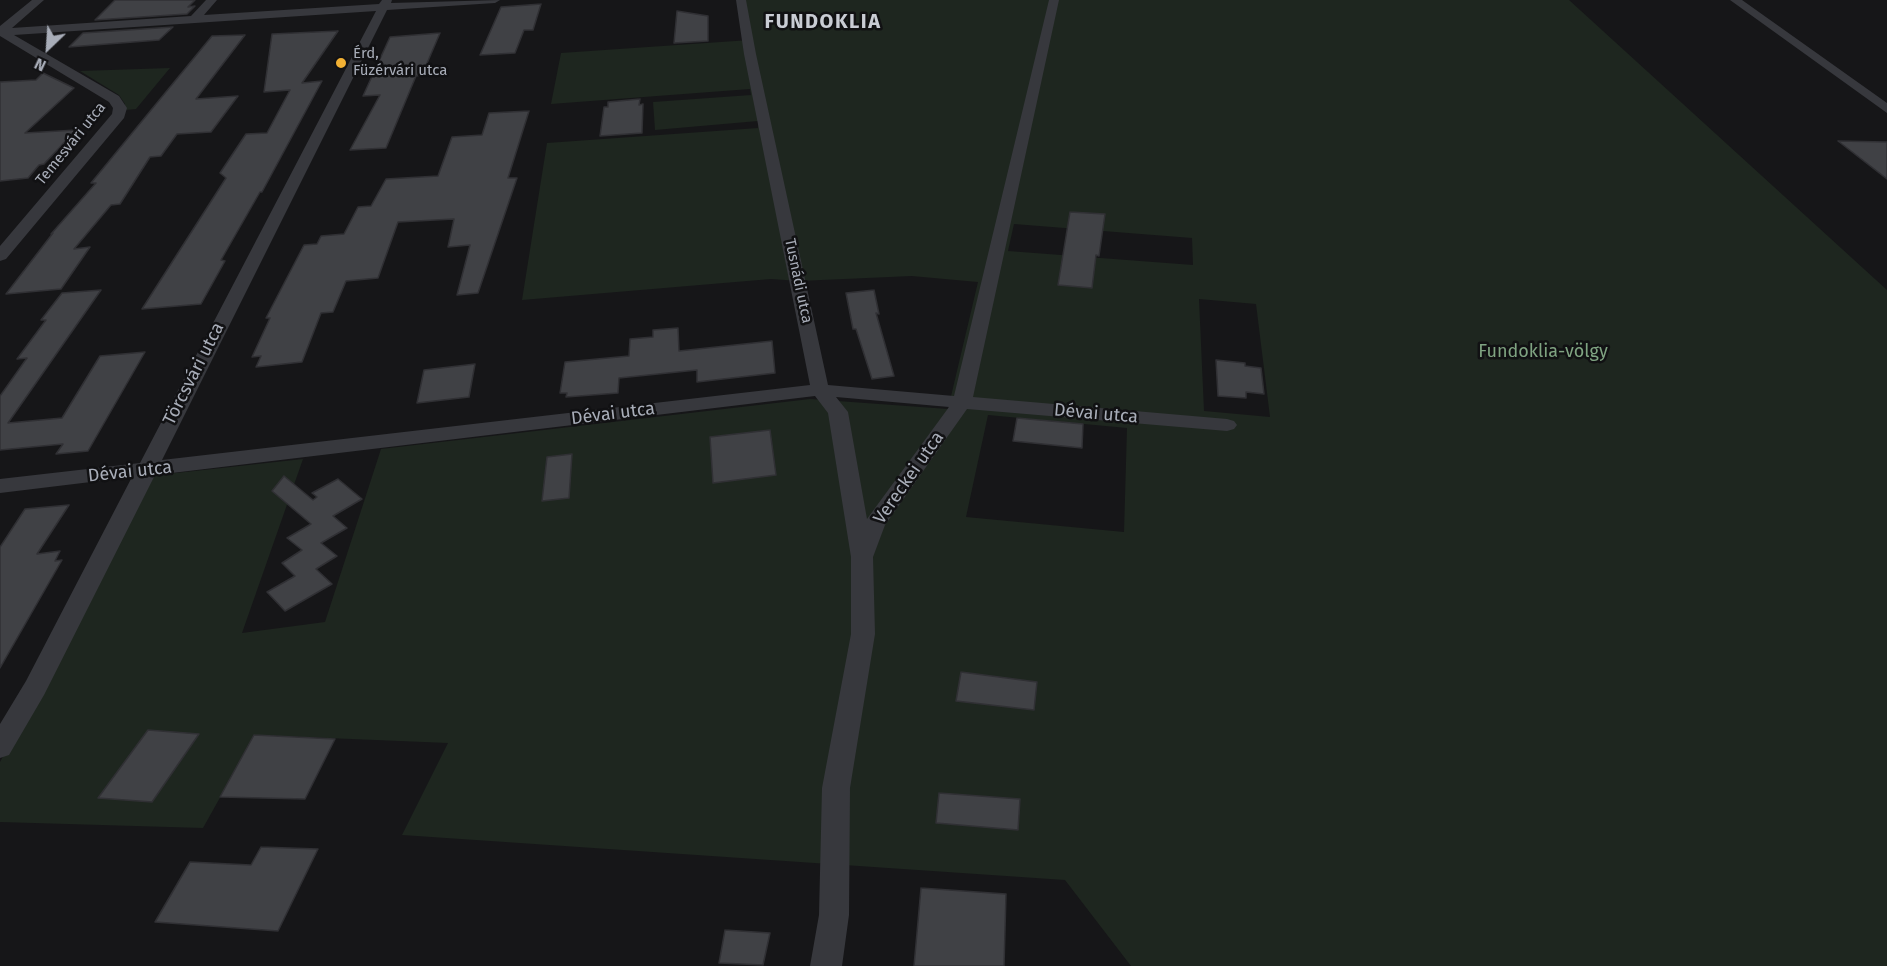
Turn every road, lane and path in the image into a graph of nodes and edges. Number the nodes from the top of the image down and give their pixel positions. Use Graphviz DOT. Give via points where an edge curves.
graph roads {
  1 [pos="39,0"];
  2 [pos="212,0"];
  3 [pos="495,0"];
  4 [pos="741,0"];
  5 [pos="1054,0"];
  6 [pos="1735,0"];
  7 [pos="385,4"];
  8 [pos="194,20"];
  9 [pos="0,32"];
  10 [pos="1887,109"];
  11 [pos="0,255"];
  12 [pos="820,390"];
  13 [pos="962,402"];
  14 [pos="1227,425"];
  15 [pos="144,470"];
  16 [pos="0,486"];
  17 [pos="862,557"];
  18 [pos="0,747"];
  19 [pos="826,966"];
  1 -- 9 [label="street"];
  2 -- 8 [label="street"];
  3 -- 7 [label="street"];
  4 -- 12 [label="street, Tusnádi utca"];
  5 -- 13 [label="street, Vereckei utca"];
  6 -- 10 [label="street"];
  7 -- 8 [label="street"];
  7 -- 15 [label="street, Törcsvári utca"];
  8 -- 9 [label="street"];
  9 -- 11 [label="street, Temesvári utca" via="114,99 120,108 119,115"];
  12 -- 13 [label="street, Dévai utca"];
  12 -- 15 [label="street, Dévai utca"];
  12 -- 17 [label="street, Tusnádi utca" via="838,412"];
  13 -- 14 [label="street, Dévai utca"];
  13 -- 17 [label="street, Vereckei utca" via="875,523"];
  15 -- 16 [label="street, Dévai utca"];
  15 -- 18 [label="street, Törcsvári utca" via="35,687"];
  17 -- 19 [label="street, Vereckei utca" via="863,634 836,788 834,915"];
}
